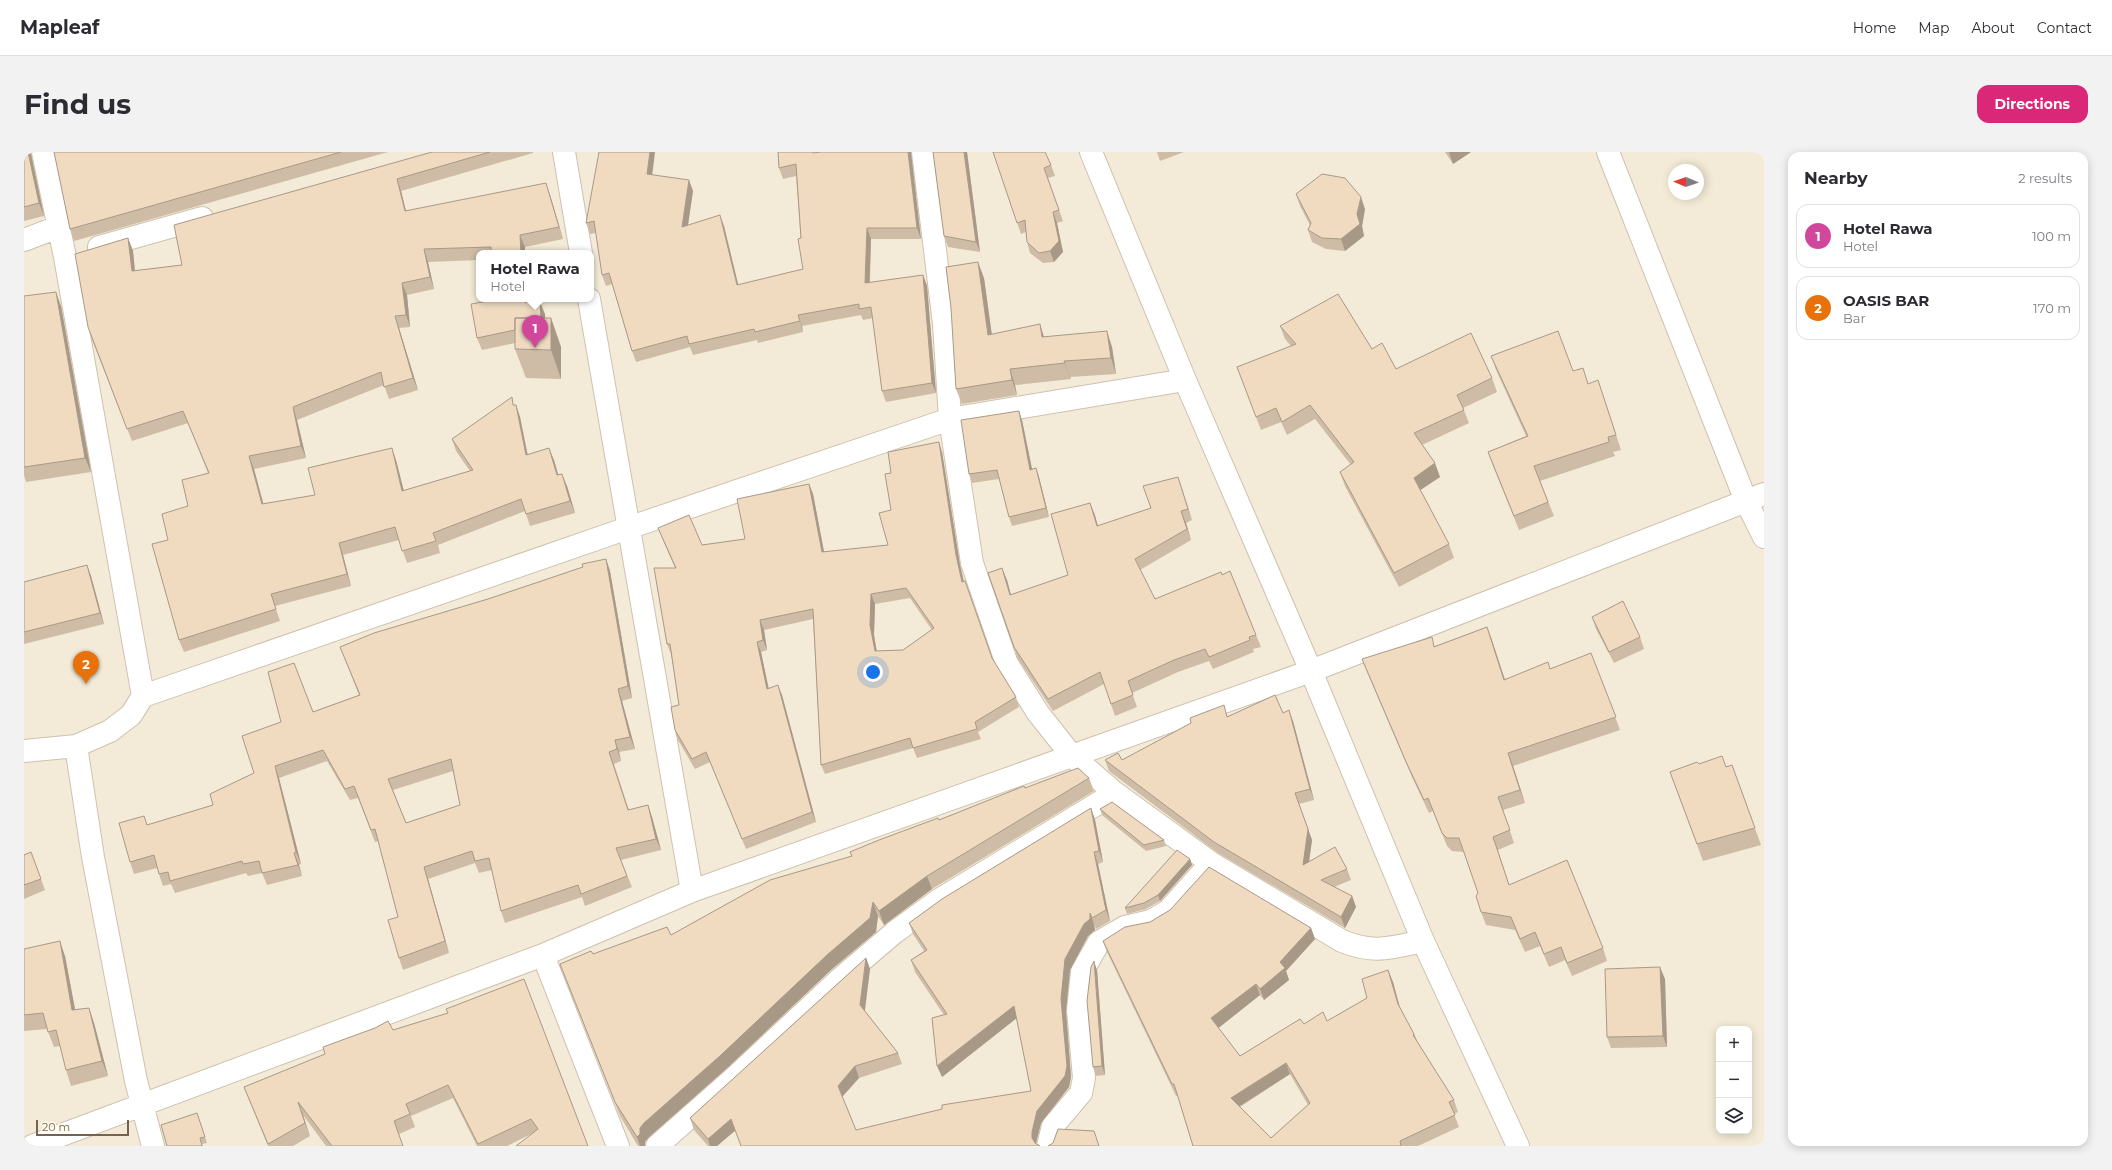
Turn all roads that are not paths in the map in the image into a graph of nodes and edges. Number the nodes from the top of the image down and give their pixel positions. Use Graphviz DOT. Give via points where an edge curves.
graph roads {
  1 [pos="43,152"];
  2 [pos="564,152"];
  3 [pos="922,152"];
  4 [pos="1091,152"];
  5 [pos="1608,152"];
  6 [pos="218,213"];
  7 [pos="58,226"];
  8 [pos="24,240"];
  9 [pos="580,250"];
  10 [pos="65,257"];
  11 [pos="590,302"];
  12 [pos="1185,380"];
  13 [pos="950,419"];
  14 [pos="1755,497"];
  15 [pos="628,528"];
  16 [pos="1764,537"];
  17 [pos="1311,671"];
  18 [pos="144,696"];
  19 [pos="76,746"];
  20 [pos="24,751"];
  21 [pos="1072,756"];
  22 [pos="1115,793"];
  23 [pos="1211,864"];
  24 [pos="692,891"];
  25 [pos="1423,941"];
  26 [pos="543,955"];
  27 [pos="142,1104"];
  28 [pos="32,1146"];
  29 [pos="153,1146"];
  30 [pos="618,1146"];
  31 [pos="657,1146"];
  32 [pos="1048,1146"];
  33 [pos="1518,1146"];
  1 -- 7 [label="street"];
  2 -- 9 [label="street"];
  3 -- 13 [label="street" via="944,324"];
  4 -- 12 [label="street"];
  5 -- 14 [label="street"];
  6 -- 10 [label="street"];
  7 -- 8 [label="street"];
  7 -- 10 [label="street"];
  10 -- 18 [label="street"];
  11 -- 15 [label="street"];
  12 -- 13 [label="street"];
  12 -- 17 [label="street"];
  13 -- 15 [label="street"];
  13 -- 21 [label="street" via="972,563 1007,664 1038,713"];
  14 -- 16 [label="street"];
  14 -- 17 [label="street"];
  15 -- 18 [label="street"];
  15 -- 24 [label="street"];
  17 -- 21 [label="street"];
  17 -- 25 [label="street"];
  18 -- 19 [label="street" via="130,715 110,731"];
  19 -- 20 [label="street"];
  19 -- 27 [label="street" via="95,865"];
  21 -- 22 [label="street"];
  21 -- 24 [label="street"];
  22 -- 23 [label="street"];
  22 -- 31 [label="street" via="939,900 895,932"];
  23 -- 25 [label="street" via="1342,941 1361,948 1382,950"];
  23 -- 32 [label="street" via="1168,911 1151,921 1125,928 1099,942 1082,972 1078,1010 1084,1078 1081,1093 1053,1126"];
  24 -- 26 [label="street"];
  25 -- 33 [label="street"];
  26 -- 27 [label="street"];
  26 -- 30 [label="street"];
  27 -- 28 [label="street"];
  27 -- 29 [label="street"];
}
